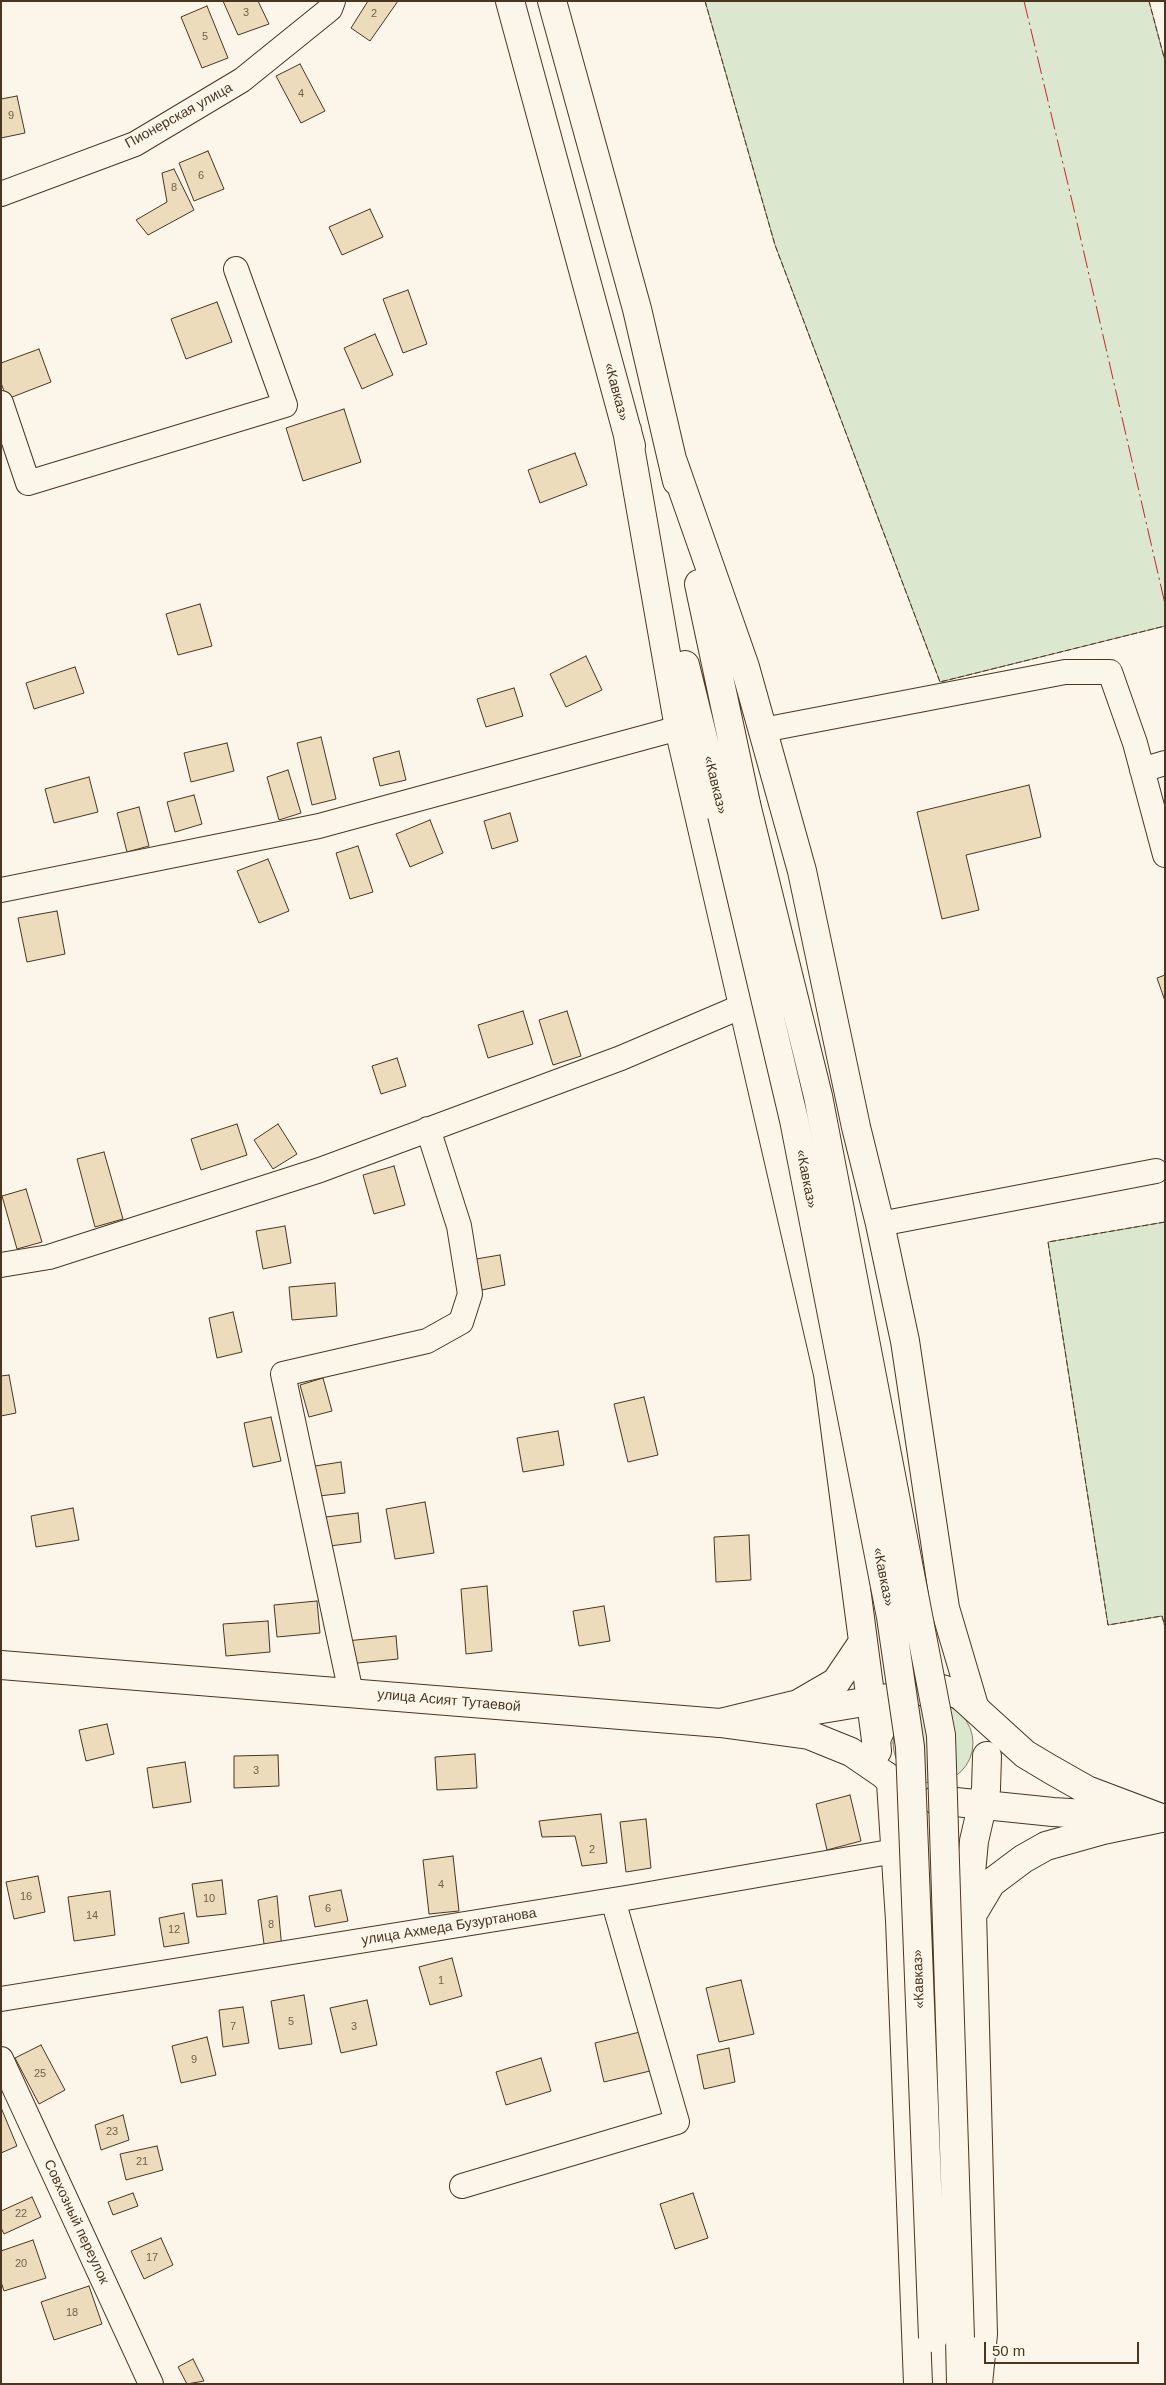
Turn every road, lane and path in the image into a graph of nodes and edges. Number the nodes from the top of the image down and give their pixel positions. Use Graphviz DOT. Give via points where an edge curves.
graph roads {
  1 [pos="333,1"];
  2 [pos="510,1"];
  3 [pos="552,1"];
  4 [pos="1,194"];
  5 [pos="236,269"];
  6 [pos="1,403"];
  7 [pos="626,430"];
  8 [pos="673,462"];
  9 [pos="679,728"];
  10 [pos="763,730"];
  11 [pos="1165,763"];
  12 [pos="1142,770"];
  13 [pos="734,809"];
  14 [pos="1165,855"];
  15 [pos="1,890"];
  16 [pos="745,1005"];
  17 [pos="428,1129"];
  18 [pos="1156,1171"];
  19 [pos="880,1224"];
  20 [pos="1,1265"];
  21 [pos="863,1642"];
  22 [pos="1,1665"];
  23 [pos="351,1693"];
  24 [pos="907,1694"];
  25 [pos="870,1702"];
  26 [pos="974,1706"];
  27 [pos="720,1723"];
  28 [pos="876,1740"];
  29 [pos="987,1756"];
  30 [pos="889,1780"];
  31 [pos="936,1800"];
  32 [pos="983,1805"];
  33 [pos="1163,1818"];
  34 [pos="895,1851"];
  35 [pos="613,1900"];
  36 [pos="972,1915"];
  37 [pos="1,1999"];
  38 [pos="1,2060"];
  39 [pos="462,2186"];
  40 [pos="151,2384"];
  41 [pos="918,2384"];
  42 [pos="930,2384"];
  43 [pos="961,2384"];
  44 [pos="978,2384"];
  1 -- 4 [label="street, Пионерская улица" via="330,9 242,80 135,144"];
  2 -- 7 [label="main road, «Кавказ»"];
  3 -- 8 [label="main road, «Кавказ»" via="637,309"];
  5 -- 6 [label="street" via="285,406 28,484"];
  7 -- 9 [label="main road"];
  7 -- 13 [label="main road, «Кавказ»"];
  8 -- 10 [label="main road"];
  8 -- 13 [label="main road, «Кавказ»"];
  9 -- 15 [label="street" via="319,826"];
  9 -- 16 [label="main road"];
  10 -- 12 [label="street" via="1065,672 1110,672"];
  10 -- 19 [label="main road" via="802,871 856,1128"];
  11 -- 12 [label="street"];
  12 -- 14 [label="street"];
  13 -- 42 [label="main road, «Кавказ», bridge" via="891,1617 910,1747 933,2338"];
  13 -- 43 [label="main road, «Кавказ», bridge" via="818,1096 941,1735"];
  16 -- 17 [label="street" via="621,1058"];
  16 -- 21 [label="main road" via="828,1374"];
  17 -- 20 [label="street" via="320,1170 49,1257"];
  17 -- 23 [label="street" via="459,1226 470,1294 461,1322 427,1341 283,1374"];
  18 -- 19 [label="street"];
  19 -- 26 [label="main road" via="905,1341 945,1608"];
  21 -- 25 [label="main road"];
  21 -- 27 [label="main road" via="836,1682 798,1704"];
  22 -- 23 [label="main road, улица Асият Тутаевой"];
  23 -- 27 [label="main road, улица Асият Тутаевой"];
  24 -- 25 [label="main road"];
  24 -- 26 [label="main road" via="924,1688 942,1689 960,1695"];
  24 -- 28 [label="main road" via="892,1706"];
  25 -- 27 [label="main road" via="790,1716"];
  25 -- 28 [label="main road"];
  26 -- 29 [label="main road" via="984,1721 988,1738"];
  26 -- 33 [label="main road" via="1033,1759 1087,1790"];
  27 -- 30 [label="main road, улица Асият Тутаевой" via="809,1735 851,1752"];
  28 -- 30 [label="main road" via="878,1759"];
  29 -- 31 [label="main road" via="981,1773 969,1787 953,1796"];
  29 -- 32 [label="main road"];
  30 -- 31 [label="main road" via="912,1796"];
  30 -- 34 [label="main road, «Кавказ»"];
  31 -- 32 [label="main road"];
  32 -- 33 [label="main road"];
  32 -- 36 [label="main road" via="974,1841"];
  33 -- 36 [label="main road" via="1046,1846 991,1883"];
  34 -- 35 [label="street, улица Ахмеда Бузуртанова"];
  34 -- 41 [label="main road, «Кавказ»"];
  35 -- 37 [label="street, улица Ахмеда Бузуртанова"];
  35 -- 39 [label="street" via="677,2122"];
  36 -- 44 [label="main road" via="984,2334"];
  38 -- 40 [label="street, Совхозный переулок"];
}
